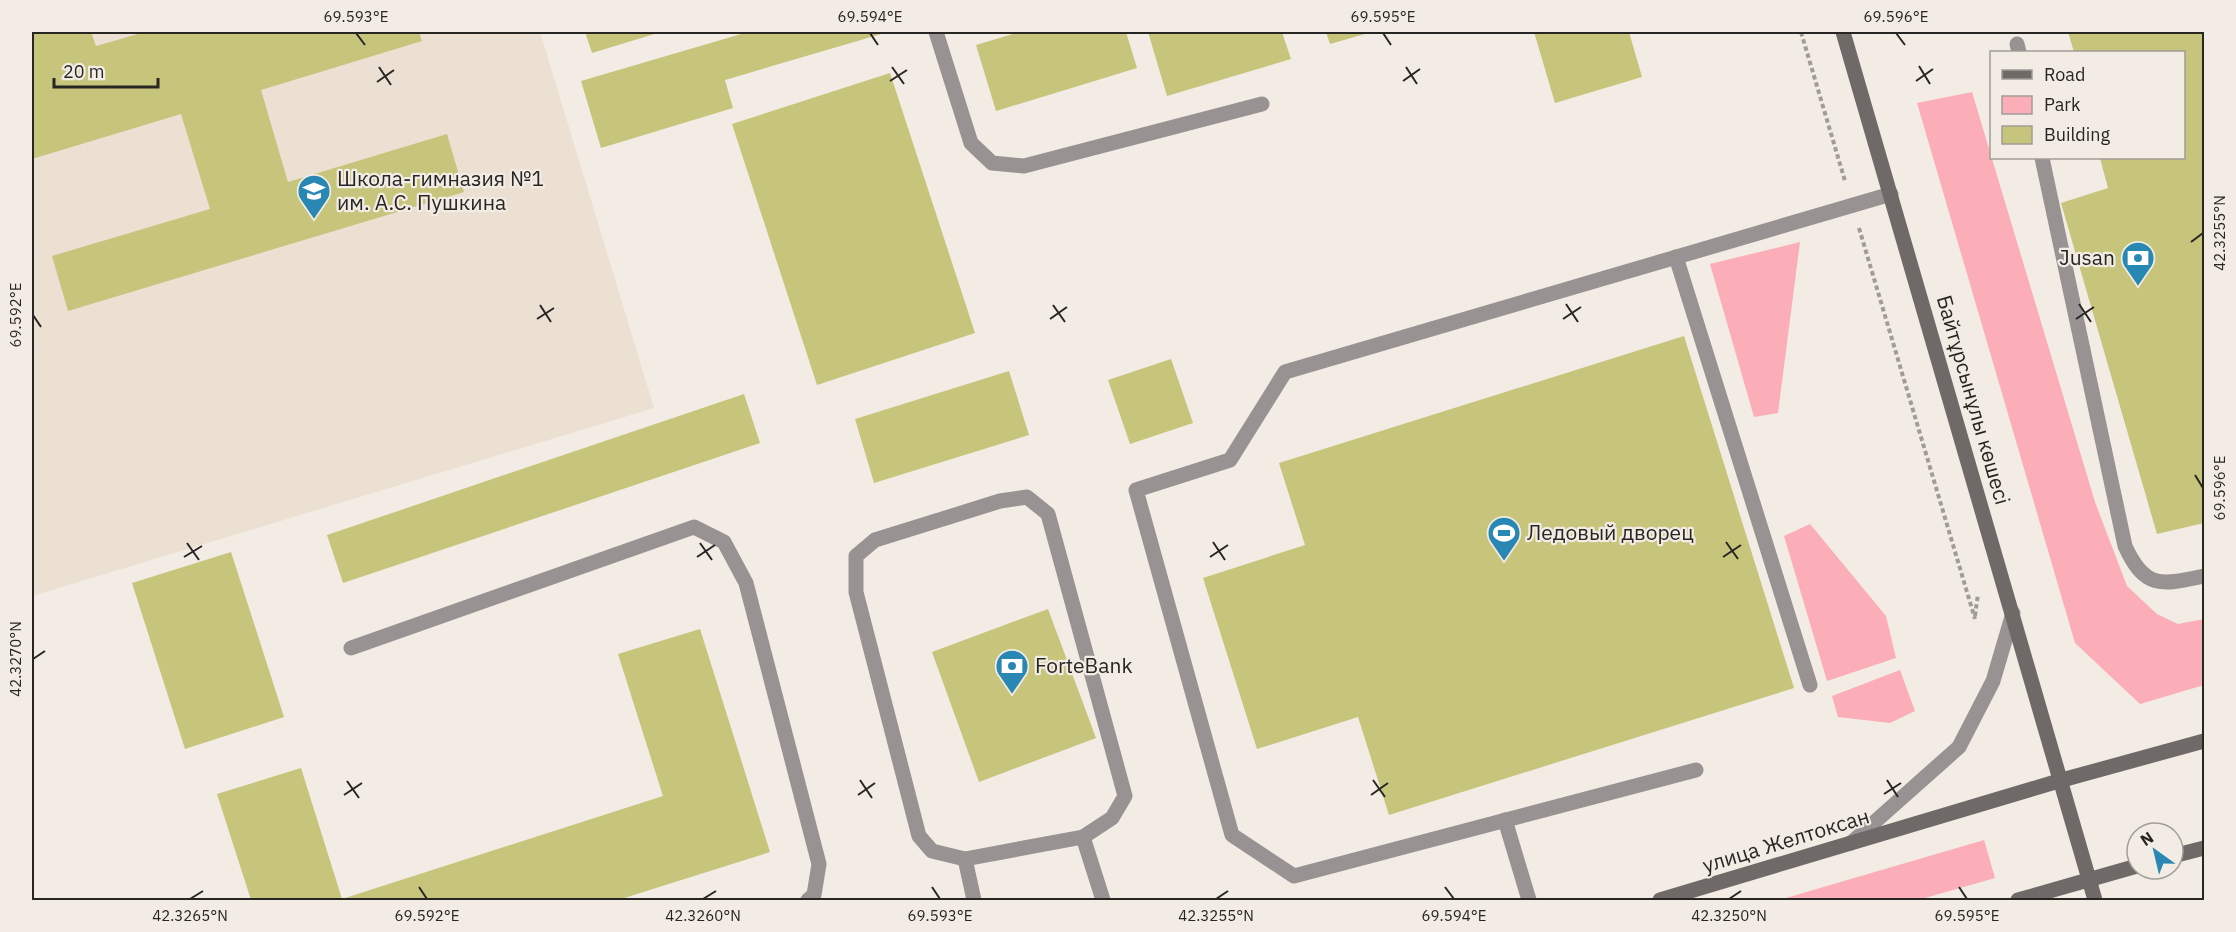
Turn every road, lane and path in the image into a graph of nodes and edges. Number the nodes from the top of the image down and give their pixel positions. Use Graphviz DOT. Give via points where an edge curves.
graph roads {
  1 [pos="936,32"];
  2 [pos="1801,32"];
  3 [pos="1843,32"];
  4 [pos="1262,104"];
  5 [pos="2042,159"];
  6 [pos="1891,194"];
  7 [pos="1853,205"];
  8 [pos="1676,257"];
  9 [pos="2205,576"];
  10 [pos="2013,613"];
  11 [pos="1975,619"];
  12 [pos="351,648"];
  13 [pos="1810,685"];
  14 [pos="2205,741"];
  15 [pos="1696,770"];
  16 [pos="2062,780"];
  17 [pos="1505,820"];
  18 [pos="1083,837"];
  19 [pos="1851,843"];
  20 [pos="2205,848"];
  21 [pos="2185,853"];
  22 [pos="965,859"];
  23 [pos="2125,869"];
  24 [pos="2089,879"];
  25 [pos="808,900"];
  26 [pos="974,900"];
  27 [pos="1103,900"];
  28 [pos="1529,900"];
  29 [pos="1660,900"];
  30 [pos="2018,900"];
  31 [pos="2095,900"];
  1 -- 4 [label="street" via="971,143 992,163 1024,166"];
  2 -- 7 [label="path"];
  3 -- 6 [label="main road, Байтұрсынұлы көшесі"];
  5 -- 9 [label="street" via="2125,546 2134,566 2165,585"];
  6 -- 7 [label="street"];
  6 -- 10 [label="main road, Байтұрсынұлы көшесі"];
  7 -- 8 [label="street"];
  7 -- 11 [label="path"];
  8 -- 13 [label="street"];
  8 -- 17 [label="street" via="1285,372 1230,460 1136,490 1232,835 1294,876"];
  10 -- 16 [label="main road, Байтұрсынұлы көшесі"];
  10 -- 19 [label="street" via="1993,681 1959,747"];
  12 -- 25 [label="street" via="694,528 724,542 746,583 819,864 814,895"];
  14 -- 16 [label="main road, улица Желтоксан"];
  15 -- 17 [label="street"];
  16 -- 19 [label="main road, улица Желтоксан"];
  16 -- 24 [label="main road, Байтұрсынұлы көшесі"];
  17 -- 28 [label="street"];
  18 -- 22 [label="street"];
  18 -- 22 [label="street" via="1112,818 1125,796 1048,514 1027,497 1000,501 875,540 855,556 856,592 918,836 932,851"];
  18 -- 27 [label="street"];
  19 -- 29 [label="main road, улица Желтоксан"];
  20 -- 21 [label="main road"];
  22 -- 26 [label="street"];
  23 -- 24 [label="main road"];
  24 -- 30 [label="main road"];
  24 -- 31 [label="main road"];
}
